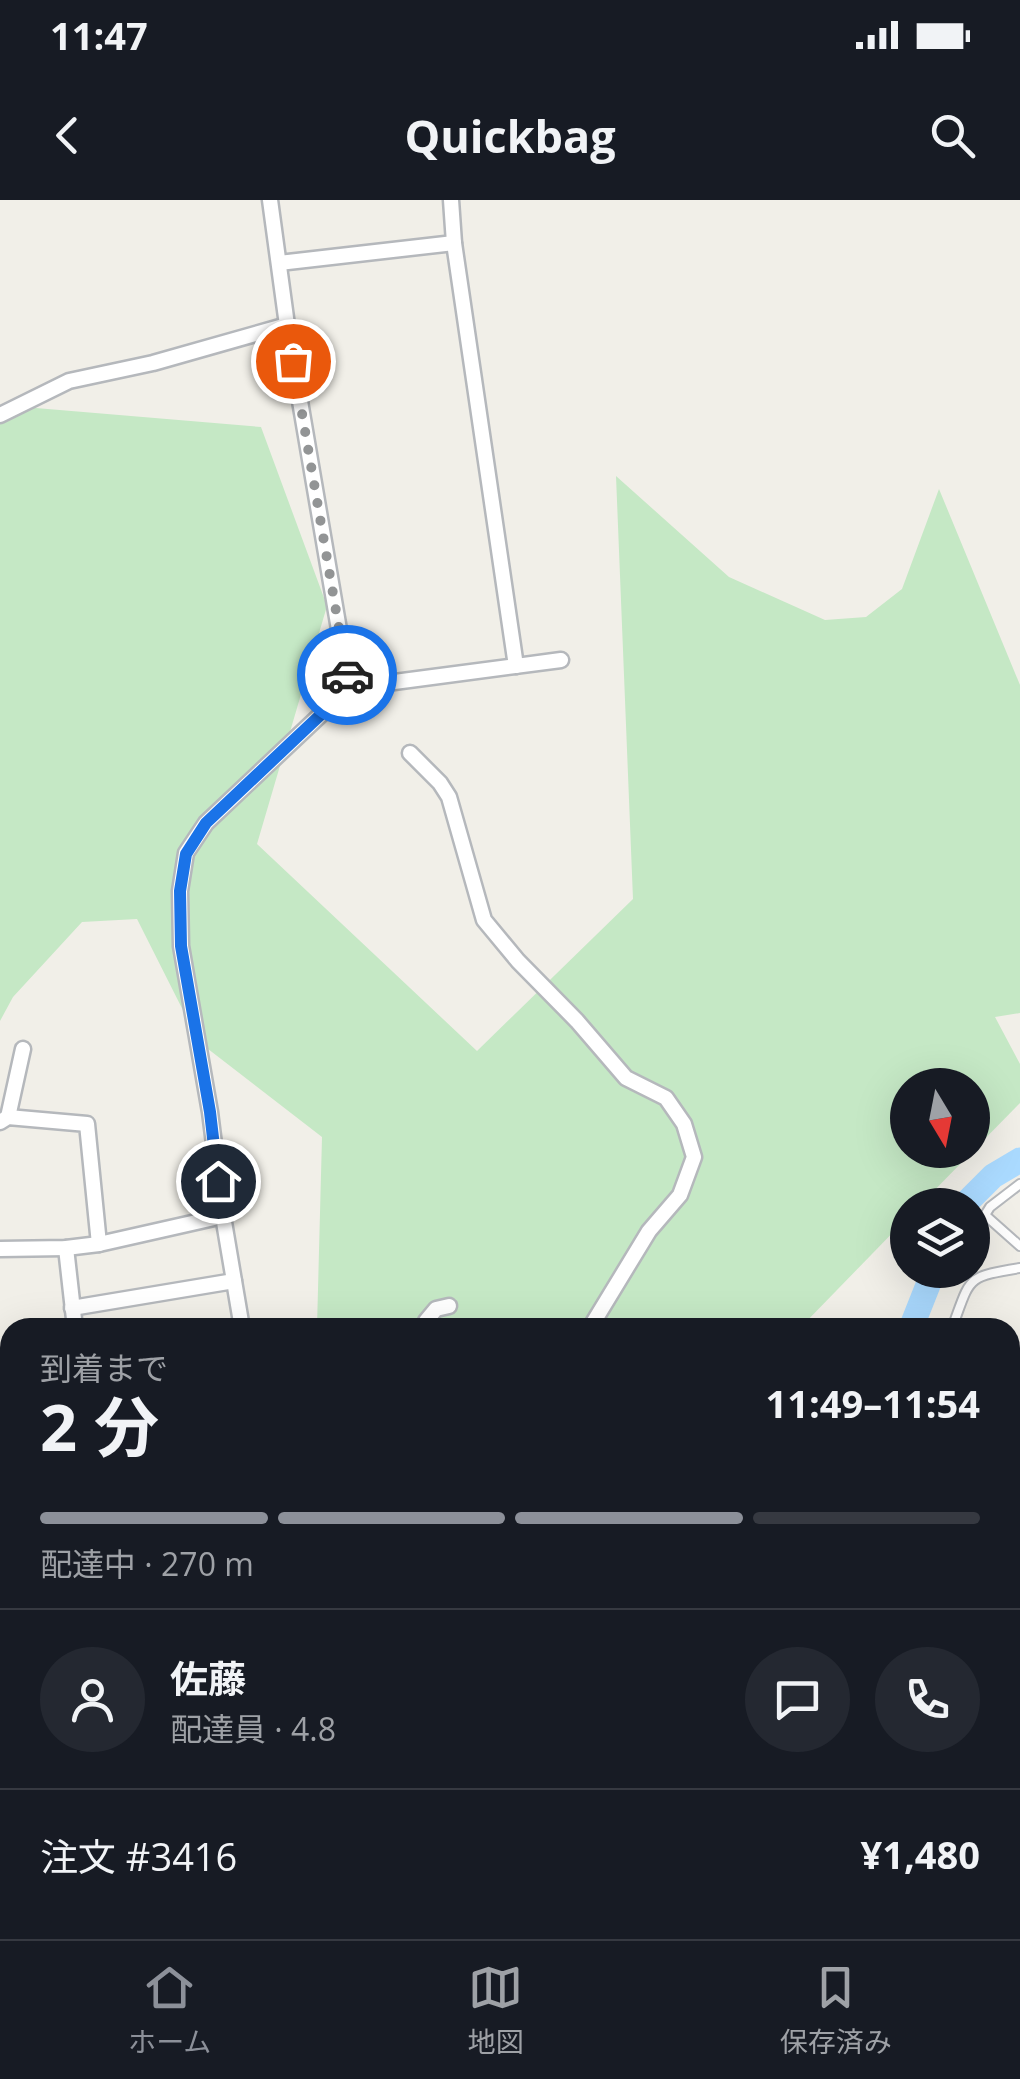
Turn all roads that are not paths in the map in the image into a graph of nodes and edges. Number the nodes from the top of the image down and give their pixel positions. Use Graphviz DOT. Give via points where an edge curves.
graph roads {
  1 [pos="270,200"];
  2 [pos="450,200"];
  3 [pos="454,243"];
  4 [pos="278,264"];
  5 [pos="287,325"];
  6 [pos="0,415"];
  7 [pos="562,660"];
  8 [pos="516,666"];
  9 [pos="349,688"];
  10 [pos="410,753"];
  11 [pos="23,1050"];
  12 [pos="4,1119"];
  13 [pos="1020,1184"];
  14 [pos="223,1216"];
  15 [pos="100,1244"];
  16 [pos="1020,1246"];
  17 [pos="66,1248"];
  18 [pos="0,1249"];
  19 [pos="1020,1268"];
  20 [pos="234,1281"];
  21 [pos="449,1306"];
  22 [pos="72,1308"];
  23 [pos="74,1318"];
  24 [pos="240,1318"];
  25 [pos="429,1318"];
  26 [pos="596,1318"];
  27 [pos="956,1318"];
  1 -- 4 [label="street"];
  2 -- 3 [label="street"];
  3 -- 4 [label="street"];
  3 -- 8 [label="street"];
  4 -- 5 [label="street"];
  5 -- 6 [label="street" via="69,381"];
  5 -- 9 [label="street"];
  7 -- 8 [label="street"];
  8 -- 9 [label="street"];
  9 -- 14 [label="street" via="206,823 186,854 181,946"];
  10 -- 26 [label="street" via="449,797 484,920 626,1078 666,1098 684,1124 694,1156 680,1195"];
  11 -- 12 [label="street"];
  12 -- 15 [label="street" via="87,1124"];
  13 -- 16 [label="lane" via="985,1215"];
  14 -- 15 [label="street"];
  14 -- 20 [label="street"];
  15 -- 17 [label="street"];
  17 -- 18 [label="street"];
  17 -- 22 [label="street"];
  19 -- 27 [label="lane" via="982,1274 968,1285"];
  20 -- 22 [label="street"];
  20 -- 24 [label="street"];
  21 -- 25 [label="street"];
  22 -- 23 [label="street"];
}
